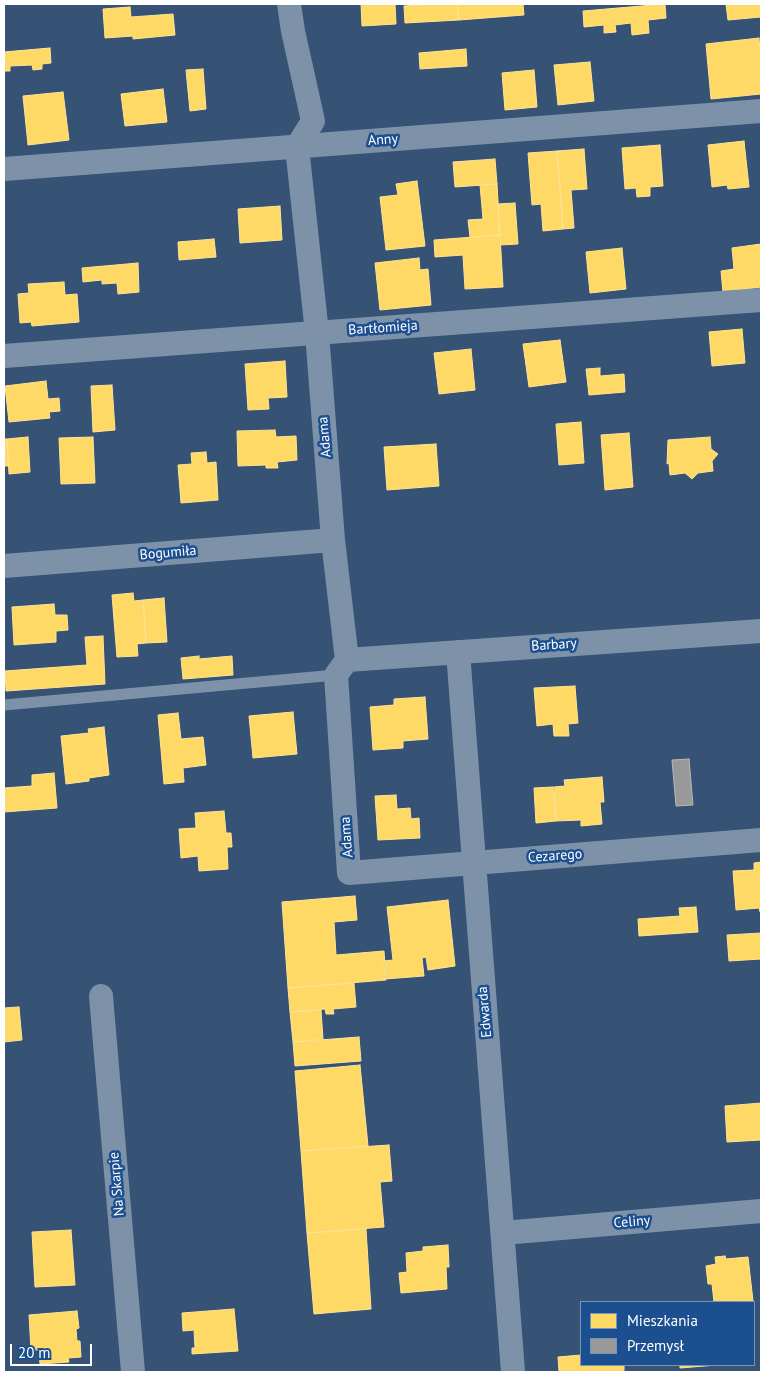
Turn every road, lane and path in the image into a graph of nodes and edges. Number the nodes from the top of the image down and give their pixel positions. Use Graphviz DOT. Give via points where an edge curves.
graph roads {
  1 [pos="289,4"];
  2 [pos="761,111"];
  3 [pos="297,147"];
  4 [pos="4,168"];
  5 [pos="761,300"];
  6 [pos="317,333"];
  7 [pos="4,356"];
  8 [pos="333,540"];
  9 [pos="4,566"];
  10 [pos="761,631"];
  11 [pos="458,652"];
  12 [pos="341,668"];
  13 [pos="4,705"];
  14 [pos="761,840"];
  15 [pos="473,863"];
  16 [pos="349,873"];
  17 [pos="101,996"];
  18 [pos="761,1211"];
  19 [pos="503,1233"];
  20 [pos="133,1372"];
  21 [pos="513,1372"];
  1 -- 3 [label="street" via="313,121"];
  2 -- 3 [label="street, Anny"];
  3 -- 4 [label="street, Anny"];
  3 -- 6 [label="street, Adama"];
  5 -- 6 [label="street, Bartłomieja"];
  6 -- 7 [label="street, Bartłomieja"];
  6 -- 8 [label="street, Adama"];
  8 -- 9 [label="street, Bogumiła"];
  8 -- 12 [label="street, Adama"];
  10 -- 11 [label="street, Barbary"];
  11 -- 12 [label="street, Barbary"];
  11 -- 15 [label="street, Edwarda"];
  12 -- 13 [label="lane"];
  12 -- 16 [label="street, Adama"];
  14 -- 15 [label="street, Cezarego"];
  15 -- 16 [label="street, Cezarego"];
  15 -- 19 [label="street, Edwarda"];
  17 -- 20 [label="street, Na Skarpie"];
  18 -- 19 [label="street, Celiny"];
  19 -- 21 [label="street, Edwarda"];
}
